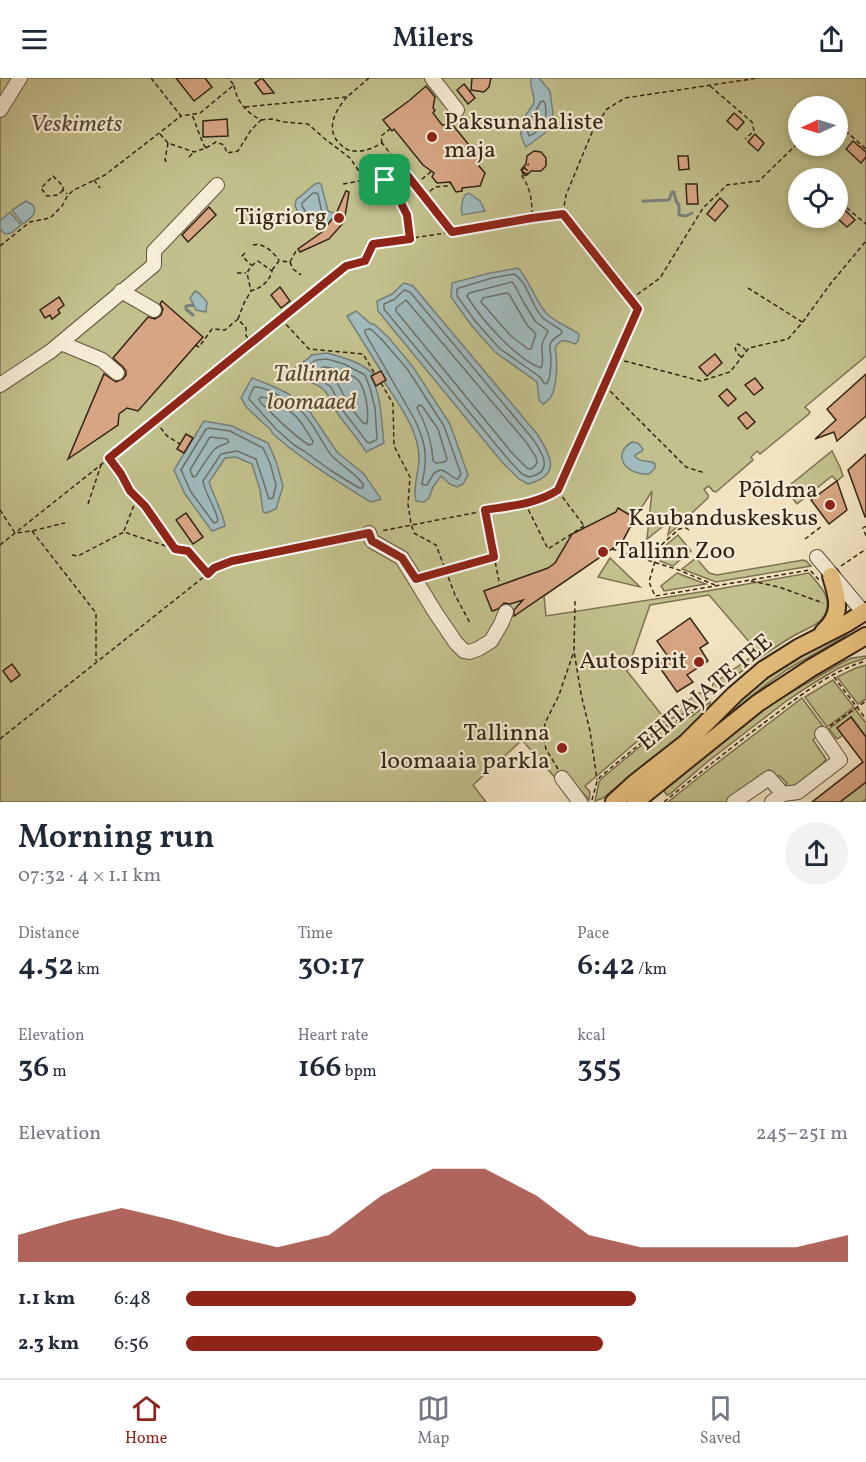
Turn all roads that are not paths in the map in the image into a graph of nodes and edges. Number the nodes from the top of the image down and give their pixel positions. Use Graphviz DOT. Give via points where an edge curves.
graph roads {
  1 [pos="20,78"];
  2 [pos="432,78"];
  3 [pos="0,110"];
  4 [pos="457,111"];
  5 [pos="217,185"];
  6 [pos="121,291"];
  7 [pos="154,310"];
  8 [pos="61,343"];
  9 [pos="117,373"];
  10 [pos="0,385"];
  11 [pos="369,533"];
  12 [pos="813,563"];
  13 [pos="836,571"];
  14 [pos="506,612"];
  15 [pos="865,613"];
  16 [pos="866,636"];
  17 [pos="815,638"];
  18 [pos="866,651"];
  19 [pos="811,668"];
  20 [pos="824,731"];
  21 [pos="562,778"];
  22 [pos="636,782"];
  23 [pos="777,798"];
  24 [pos="581,800"];
  25 [pos="603,802"];
  26 [pos="614,802"];
  27 [pos="635,802"];
  28 [pos="734,802"];
  1 -- 3 [label="street"];
  2 -- 4 [label="street"];
  5 -- 6 [label="street" via="154,251 154,265"];
  6 -- 7 [label="street"];
  6 -- 8 [label="street"];
  8 -- 9 [label="street" via="102,360"];
  8 -- 10 [label="street"];
  11 -- 14 [label="street" via="372,541 402,558 464,651 478,649 490,641"];
  12 -- 13 [label="street"];
  13 -- 15 [label="street"];
  13 -- 17 [label="main road" via="837,611 830,626"];
  15 -- 17 [label="main road, EHITAJATE TEE"];
  15 -- 19 [label="main road" via="853,635"];
  16 -- 19 [label="main road, EHITAJATE TEE"];
  17 -- 22 [label="main road, EHITAJATE TEE" via="749,681 687,742"];
  18 -- 19 [label="main road"];
  19 -- 27 [label="main road, EHITAJATE TEE" via="758,703"];
  20 -- 23 [label="street" via="840,760 798,792"];
  21 -- 24 [label="street"];
  22 -- 25 [label="street"];
  22 -- 26 [label="main road, EHITAJATE TEE"];
  23 -- 28 [label="street" via="769,778"];
}
